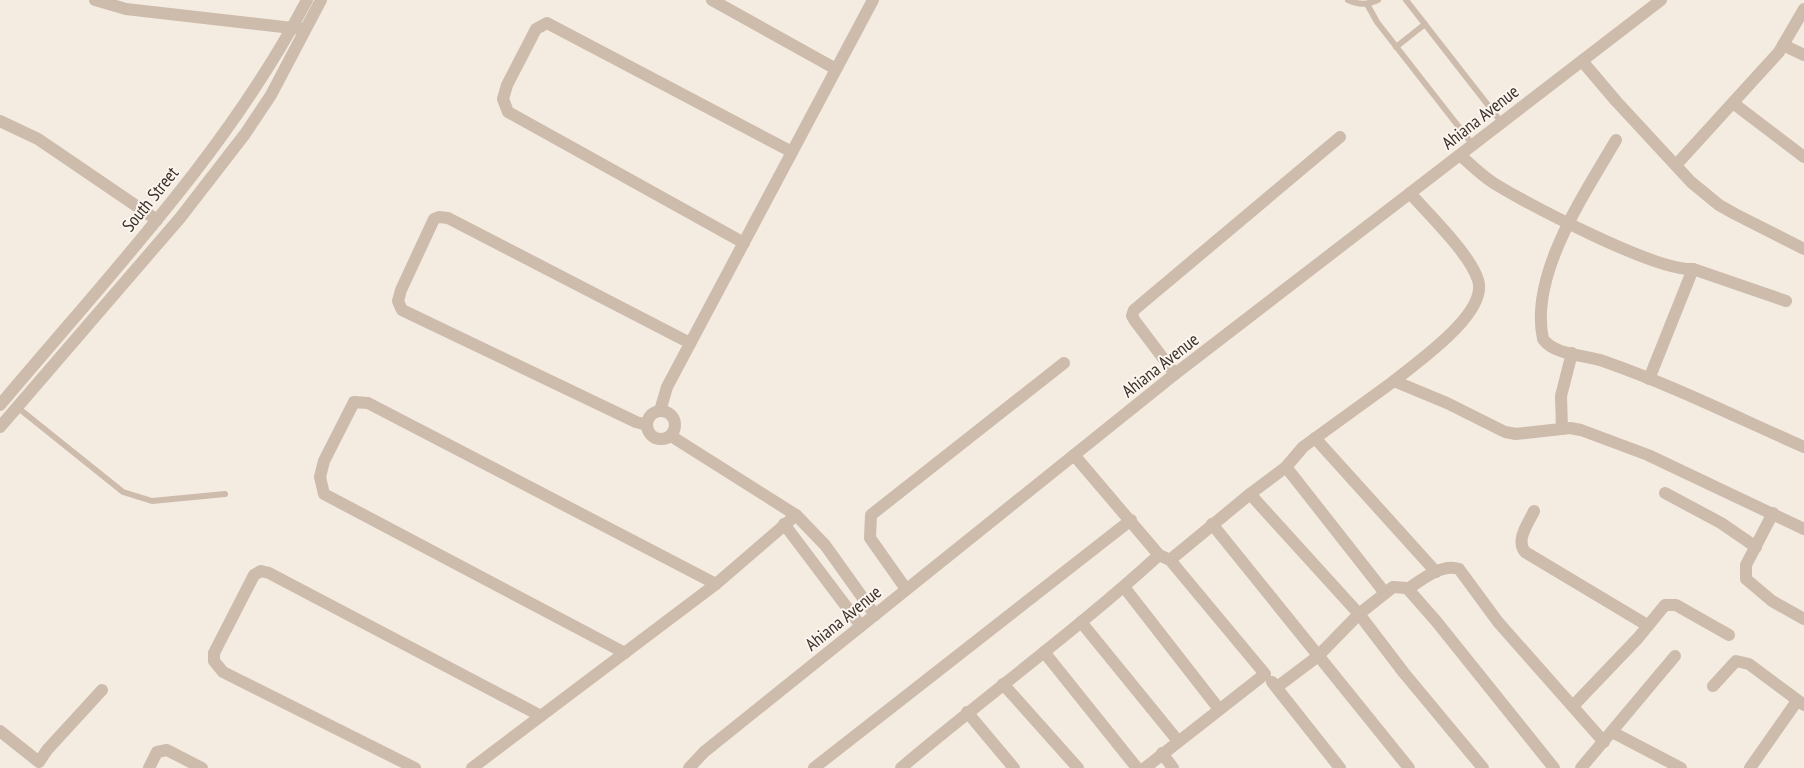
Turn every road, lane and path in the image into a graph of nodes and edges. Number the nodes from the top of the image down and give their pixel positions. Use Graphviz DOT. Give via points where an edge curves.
graph roads {
  1 [pos="95,0"];
  2 [pos="307,0"];
  3 [pos="321,0"];
  4 [pos="712,0"];
  5 [pos="873,0"];
  6 [pos="1348,0"];
  7 [pos="1378,0"];
  8 [pos="1406,0"];
  9 [pos="1661,0"];
  10 [pos="1367,4"];
  11 [pos="1804,9"];
  12 [pos="1425,24"];
  13 [pos="292,28"];
  14 [pos="306,29"];
  15 [pos="1783,45"];
  16 [pos="1396,47"];
  17 [pos="1804,55"];
  18 [pos="1582,61"];
  19 [pos="836,69"];
  20 [pos="1733,103"];
  21 [pos="0,121"];
  22 [pos="1502,123"];
  23 [pos="1340,137"];
  24 [pos="1616,140"];
  25 [pos="1473,145"];
  26 [pos="792,152"];
  27 [pos="1460,155"];
  28 [pos="1804,157"];
  29 [pos="1676,166"];
  30 [pos="1410,193"];
  31 [pos="157,220"];
  32 [pos="1569,223"];
  33 [pos="744,243"];
  34 [pos="1804,249"];
  35 [pos="1693,268"];
  36 [pos="1786,301"];
  37 [pos="690,343"];
  38 [pos="1572,353"];
  39 [pos="1064,363"];
  40 [pos="1175,374"];
  41 [pos="1650,379"];
  42 [pos="1394,381"];
  43 [pos="2,399"];
  44 [pos="17,407"];
  45 [pos="660,411"];
  46 [pos="647,425"];
  47 [pos="0,426"];
  48 [pos="1562,429"];
  49 [pos="671,436"];
  50 [pos="1315,438"];
  51 [pos="1804,447"];
  52 [pos="1074,455"];
  53 [pos="1286,467"];
  54 [pos="1665,493"];
  55 [pos="225,494"];
  56 [pos="1250,494"];
  57 [pos="1534,511"];
  58 [pos="1773,513"];
  59 [pos="796,515"];
  60 [pos="1131,520"];
  61 [pos="784,524"];
  62 [pos="1212,524"];
  63 [pos="1804,529"];
  64 [pos="1756,547"];
  65 [pos="1164,557"];
  66 [pos="1436,572"];
  67 [pos="716,584"];
  68 [pos="1124,587"];
  69 [pos="906,589"];
  70 [pos="1408,589"];
  71 [pos="1385,593"];
  72 [pos="1359,614"];
  73 [pos="875,615"];
  74 [pos="1804,619"];
  75 [pos="1081,622"];
  76 [pos="1647,625"];
  77 [pos="860,626"];
  78 [pos="1729,635"];
  79 [pos="1044,652"];
  80 [pos="625,653"];
  81 [pos="1675,656"];
  82 [pos="1318,657"];
  83 [pos="1265,674"];
  84 [pos="1004,684"];
  85 [pos="1713,686"];
  86 [pos="1277,687"];
  87 [pos="102,690"];
  88 [pos="1801,703"];
  89 [pos="1573,706"];
  90 [pos="1219,709"];
  91 [pos="967,712"];
  92 [pos="541,716"];
  93 [pos="0,731"];
  94 [pos="1608,737"];
  95 [pos="1178,741"];
  96 [pos="1162,753"];
  97 [pos="38,765"];
  98 [pos="149,768"];
  99 [pos="202,768"];
  100 [pos="415,768"];
  101 [pos="472,768"];
  102 [pos="689,768"];
  103 [pos="814,768"];
  104 [pos="901,768"];
  105 [pos="1014,768"];
  106 [pos="1078,768"];
  107 [pos="1137,768"];
  108 [pos="1145,768"];
  109 [pos="1173,768"];
  110 [pos="1340,768"];
  111 [pos="1409,768"];
  112 [pos="1483,768"];
  113 [pos="1554,768"];
  114 [pos="1581,768"];
  115 [pos="1681,768"];
  116 [pos="1750,768"];
  1 -- 13 [label="street" via="126,9"];
  2 -- 13 [label="street, South Street"];
  3 -- 14 [label="street"];
  4 -- 19 [label="street"];
  5 -- 19 [label="street"];
  6 -- 10 [label="lane"];
  7 -- 10 [label="lane"];
  8 -- 12 [label="lane"];
  9 -- 18 [label="street, Ahiana Avenue"];
  10 -- 16 [label="lane"];
  11 -- 15 [label="street"];
  12 -- 16 [label="lane"];
  12 -- 22 [label="lane"];
  13 -- 14 [label="street"];
  13 -- 31 [label="street, South Street" via="240,111"];
  14 -- 44 [label="street" via="271,95 245,134 180,218"];
  15 -- 17 [label="street"];
  15 -- 20 [label="street"];
  16 -- 25 [label="lane"];
  18 -- 22 [label="street, Ahiana Avenue"];
  18 -- 29 [label="street"];
  19 -- 26 [label="street"];
  20 -- 28 [label="street"];
  20 -- 29 [label="street"];
  21 -- 31 [label="street" via="38,138"];
  22 -- 25 [label="street, Ahiana Avenue"];
  23 -- 40 [label="street" via="1134,310 1132,316 1135,321"];
  24 -- 32 [label="street"];
  25 -- 27 [label="street, Ahiana Avenue"];
  26 -- 33 [label="street"];
  26 -- 33 [label="street" via="547,23 536,29 507,85 503,99 508,112"];
  27 -- 30 [label="street, Ahiana Avenue"];
  27 -- 32 [label="street" via="1495,184"];
  29 -- 34 [label="street" via="1719,205"];
  30 -- 40 [label="street, Ahiana Avenue"];
  30 -- 42 [label="street" via="1467,259 1480,286 1473,309 1454,330"];
  31 -- 43 [label="street, South Street"];
  32 -- 35 [label="street" via="1660,263 1682,270"];
  32 -- 38 [label="street" via="1549,271 1541,331 1546,344"];
  33 -- 37 [label="street"];
  35 -- 36 [label="street"];
  35 -- 41 [label="street"];
  37 -- 45 [label="street" via="667,387"];
  37 -- 46 [label="street" via="448,218 439,216 434,219 401,290 398,301 402,310"];
  38 -- 41 [label="street"];
  38 -- 48 [label="street" via="1561,396"];
  39 -- 69 [label="street" via="871,515 870,538"];
  40 -- 52 [label="street, Ahiana Avenue"];
  41 -- 51 [label="street"];
  42 -- 48 [label="street" via="1505,432 1516,434"];
  42 -- 50 [label="street"];
  43 -- 44 [label="street"];
  44 -- 47 [label="street"];
  44 -- 55 [label="lane" via="123,492 152,501"];
  45 -- 46 [label="street" via="651,416"];
  45 -- 49 [label="street" via="673,417 676,427"];
  46 -- 49 [label="street" via="655,438"];
  48 -- 58 [label="street" via="1581,430 1648,455"];
  49 -- 59 [label="street"];
  50 -- 53 [label="street"];
  50 -- 66 [label="street"];
  52 -- 60 [label="street"];
  52 -- 69 [label="street, Ahiana Avenue"];
  53 -- 56 [label="street"];
  53 -- 71 [label="street"];
  54 -- 64 [label="street"];
  56 -- 62 [label="street"];
  56 -- 72 [label="street"];
  57 -- 76 [label="street" via="1522,536 1524,552"];
  58 -- 63 [label="street"];
  58 -- 64 [label="street"];
  59 -- 61 [label="street"];
  59 -- 73 [label="street" via="825,545"];
  60 -- 65 [label="street"];
  60 -- 103 [label="street"];
  61 -- 67 [label="street"];
  61 -- 77 [label="street"];
  62 -- 65 [label="street"];
  62 -- 82 [label="street"];
  64 -- 74 [label="street" via="1746,565 1746,579 1772,601"];
  65 -- 68 [label="street"];
  65 -- 83 [label="street"];
  66 -- 70 [label="street"];
  66 -- 89 [label="street" via="1455,568 1462,572 1498,622"];
  67 -- 80 [label="street"];
  67 -- 80 [label="street" via="368,403 354,402 324,461 320,477 324,494"];
  68 -- 75 [label="street"];
  68 -- 90 [label="street"];
  69 -- 73 [label="street, Ahiana Avenue"];
  70 -- 71 [label="street" via="1397,586"];
  70 -- 113 [label="street"];
  71 -- 72 [label="street"];
  72 -- 82 [label="street"];
  72 -- 112 [label="street"];
  73 -- 77 [label="street, Ahiana Avenue"];
  75 -- 79 [label="street"];
  75 -- 95 [label="street"];
  76 -- 78 [label="street" via="1665,605 1676,605"];
  76 -- 89 [label="street"];
  77 -- 102 [label="street, Ahiana Avenue" via="704,752"];
  79 -- 84 [label="street"];
  79 -- 107 [label="street"];
  80 -- 92 [label="street"];
  81 -- 94 [label="street"];
  82 -- 86 [label="street"];
  82 -- 111 [label="street"];
  83 -- 86 [label="street"];
  83 -- 90 [label="street"];
  84 -- 91 [label="street"];
  84 -- 106 [label="street"];
  85 -- 88 [label="street" via="1736,662 1741,661"];
  86 -- 110 [label="street"];
  87 -- 97 [label="street" via="47,750"];
  88 -- 116 [label="street"];
  89 -- 94 [label="street"];
  90 -- 95 [label="street"];
  91 -- 104 [label="street"];
  91 -- 105 [label="street"];
  92 -- 100 [label="street" via="269,573 261,571 254,575 214,653 214,661 223,672"];
  92 -- 101 [label="street"];
  93 -- 97 [label="street"];
  94 -- 114 [label="street"];
  94 -- 115 [label="street"];
  95 -- 96 [label="street"];
  96 -- 108 [label="street"];
  96 -- 109 [label="street"];
  98 -- 99 [label="street" via="157,752 167,750"];
}
